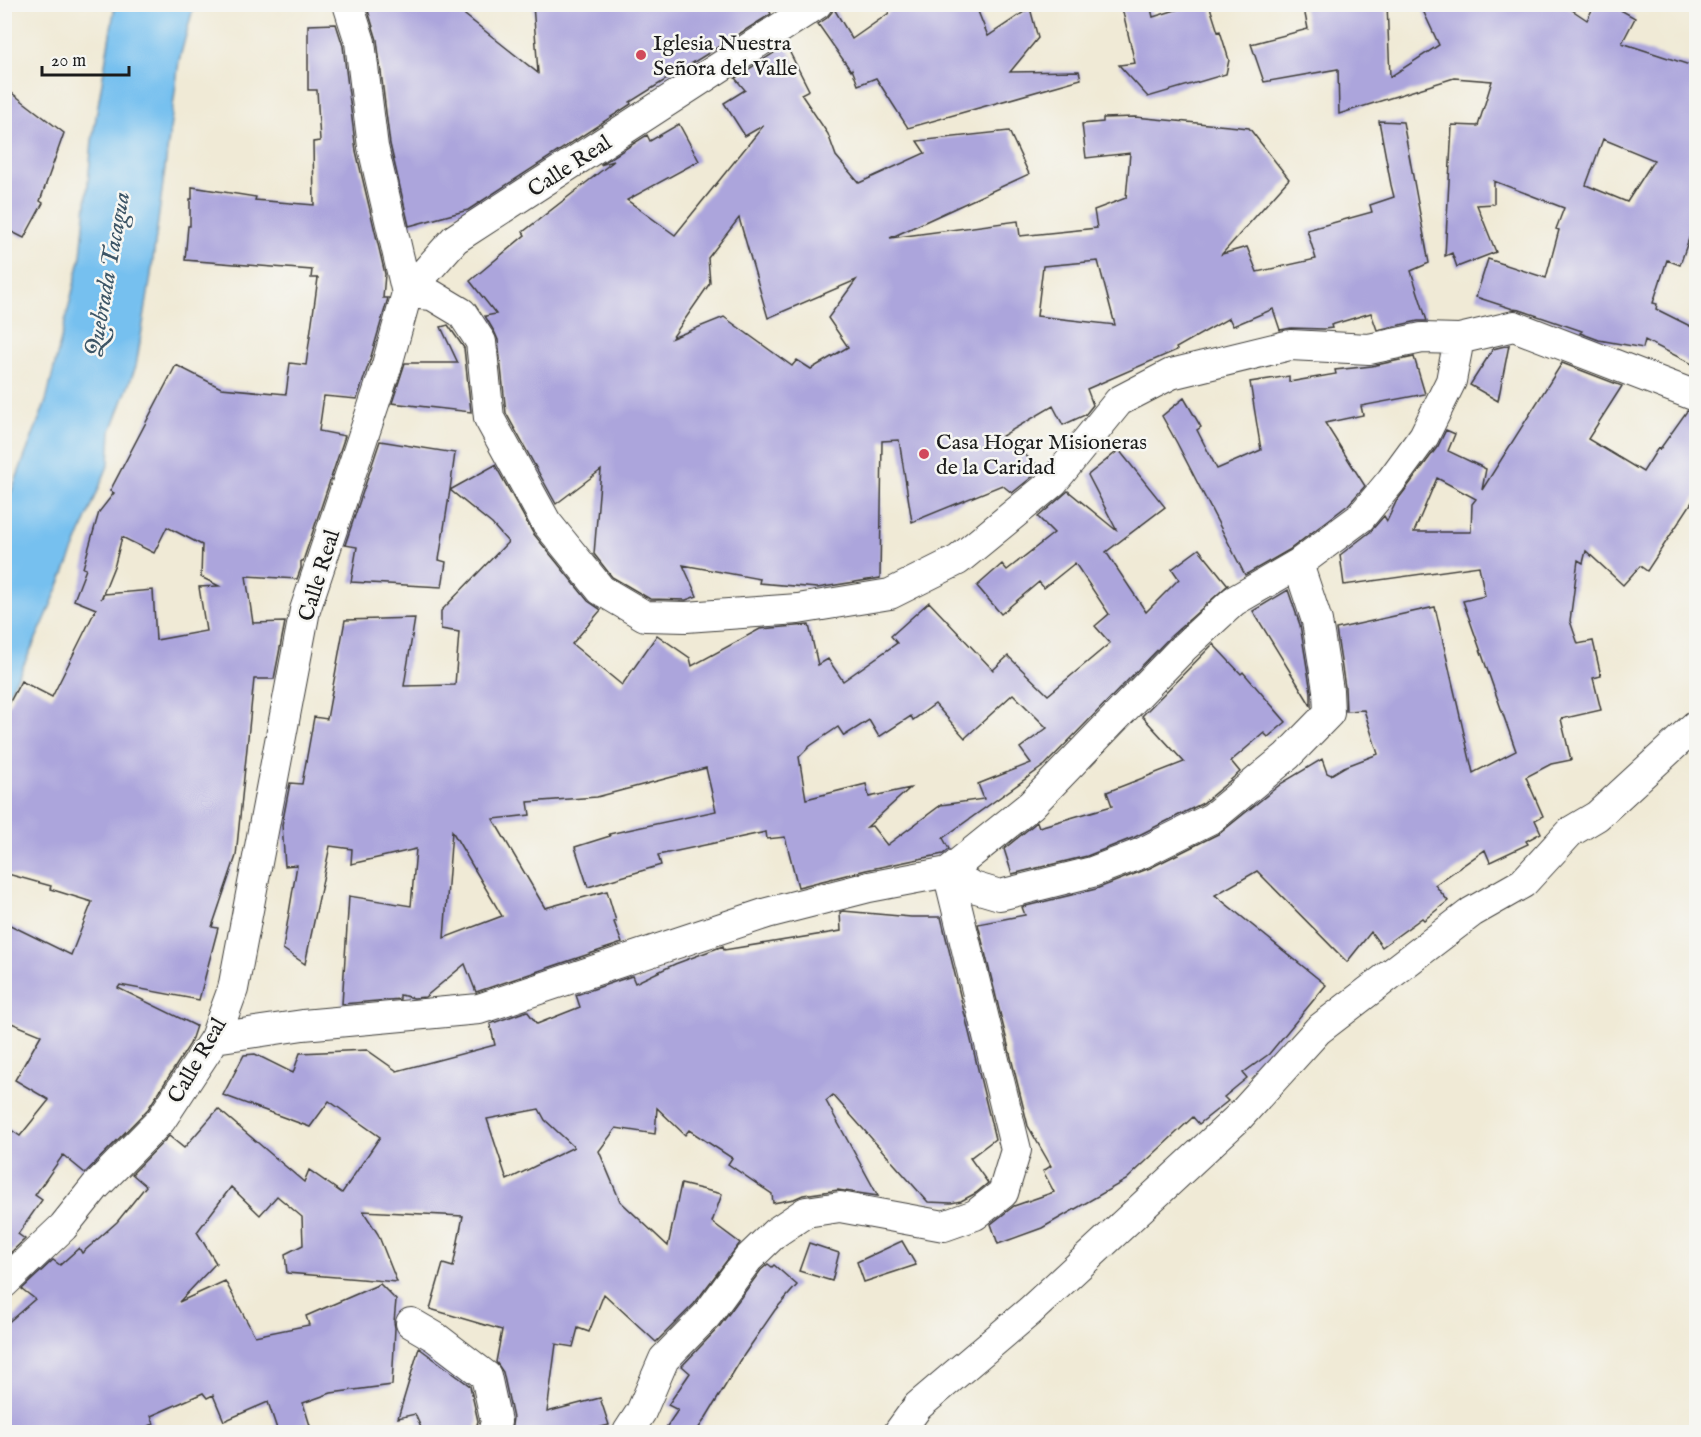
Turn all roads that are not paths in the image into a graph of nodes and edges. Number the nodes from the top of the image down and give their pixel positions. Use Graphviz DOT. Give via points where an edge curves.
graph roads {
  1 [pos="348,4"];
  2 [pos="817,4"];
  3 [pos="407,293"];
  4 [pos="1459,339"];
  5 [pos="1696,396"];
  6 [pos="1298,564"];
  7 [pos="1696,725"];
  8 [pos="948,872"];
  9 [pos="214,1038"];
  10 [pos="4,1283"];
  11 [pos="411,1323"];
  12 [pos="493,1432"];
  13 [pos="628,1432"];
  14 [pos="899,1432"];
  1 -- 3 [label="street" via="360,42 373,147"];
  2 -- 3 [label="street, Calle Real" via="455,239"];
  3 -- 4 [label="street" via="432,295 462,313 481,342 489,418 546,522 600,590 645,616 798,609 890,594 958,560 1053,482 1119,401 1171,374 1290,345 1369,349 1422,338"];
  3 -- 9 [label="street, Calle Real" via="387,365 305,610 233,989"];
  4 -- 5 [label="street" via="1514,326"];
  4 -- 6 [label="street" via="1451,381 1424,436 1360,518"];
  6 -- 8 [label="street" via="1234,602 1183,648 1030,805"];
  6 -- 8 [label="street" via="1317,621 1329,714 1287,756 1212,818 1142,853 1092,872 1000,895 973,887"];
  7 -- 14 [label="street" via="1597,816 1570,832 1523,883 1472,912 1318,1030 1239,1118 1030,1311 918,1406"];
  8 -- 9 [label="street" via="767,913 479,1009 303,1025"];
  8 -- 13 [label="street" via="1016,1150 1003,1193 975,1215 944,1226 840,1207 806,1212 748,1259 707,1315 664,1359"];
  9 -- 10 [label="street, Calle Real" via="161,1120 95,1187 63,1227"];
  11 -- 12 [label="street" via="486,1376 496,1422"];
}
